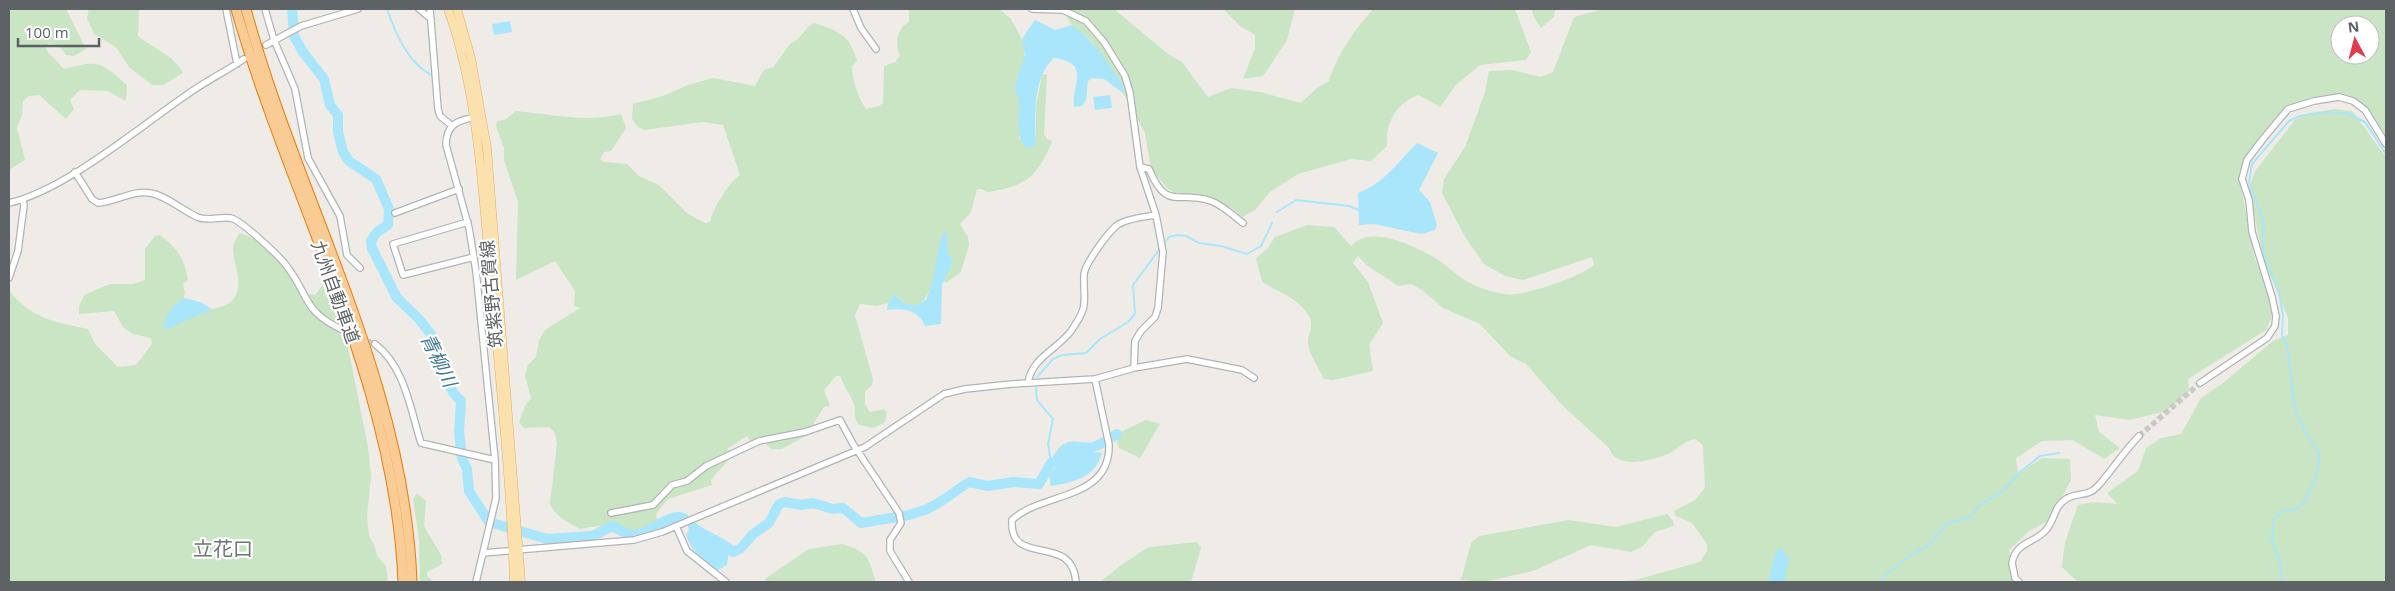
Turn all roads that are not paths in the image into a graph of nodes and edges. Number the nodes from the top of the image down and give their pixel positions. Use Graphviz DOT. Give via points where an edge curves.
graph roads {
  1 [pos="226,9"];
  2 [pos="236,9"];
  3 [pos="246,9"];
  4 [pos="265,9"];
  5 [pos="358,9"];
  6 [pos="419,9"];
  7 [pos="430,9"];
  8 [pos="448,9"];
  9 [pos="457,9"];
  10 [pos="853,9"];
  11 [pos="1032,9"];
  12 [pos="431,19"];
  13 [pos="274,40"];
  14 [pos="266,45"];
  15 [pos="876,49"];
  16 [pos="244,59"];
  17 [pos="237,64"];
  18 [pos="482,116"];
  19 [pos="474,118"];
  20 [pos="451,125"];
  21 [pos="2386,144"];
  22 [pos="1140,167"];
  23 [pos="76,172"];
  24 [pos="459,189"];
  25 [pos="23,200"];
  26 [pos="9,203"];
  27 [pos="395,213"];
  28 [pos="1156,215"];
  29 [pos="468,222"];
  30 [pos="1243,223"];
  31 [pos="474,257"];
  32 [pos="360,268"];
  33 [pos="9,278"];
  34 [pos="345,331"];
  35 [pos="375,344"];
  36 [pos="1134,368"];
  37 [pos="1254,378"];
  38 [pos="1095,379"];
  39 [pos="1028,383"];
  40 [pos="2200,383"];
  41 [pos="2139,436"];
  42 [pos="857,450"];
  43 [pos="495,460"];
  44 [pos="611,513"];
  45 [pos="515,525"];
  46 [pos="676,526"];
  47 [pos="517,551"];
  48 [pos="483,553"];
  49 [pos="403,582"];
  50 [pos="412,582"];
  51 [pos="476,582"];
  52 [pos="514,582"];
  53 [pos="521,582"];
  54 [pos="726,582"];
  55 [pos="909,582"];
  56 [pos="1076,582"];
  57 [pos="2019,582"];
  1 -- 17 [label="street"];
  2 -- 49 [label="highway, 九州自動車道" via="270,117 369,390 392,485"];
  3 -- 50 [label="highway, 九州自動車道" via="280,116 381,394 402,485"];
  4 -- 13 [label="street"];
  5 -- 13 [label="street" via="301,26"];
  6 -- 12 [label="street"];
  7 -- 12 [label="street"];
  8 -- 19 [label="main road, 筑紫野古賀線" via="456,29"];
  9 -- 18 [label="main road, 筑紫野古賀線"];
  10 -- 15 [label="street" via="861,28"];
  11 -- 22 [label="street" via="1063,10 1086,21 1104,42 1125,76 1130,93"];
  12 -- 20 [label="street" via="438,109 440,116"];
  13 -- 14 [label="street"];
  13 -- 32 [label="street" via="295,90 308,158 340,216 347,255"];
  16 -- 17 [label="street"];
  17 -- 23 [label="street" via="204,82"];
  18 -- 19 [label="street"];
  18 -- 45 [label="main road, 筑紫野古賀線"];
  19 -- 20 [label="street"];
  19 -- 45 [label="main road, 筑紫野古賀線"];
  20 -- 24 [label="street" via="446,145"];
  21 -- 40 [label="street" via="2359,104 2339,97 2314,100 2288,109 2263,139 2247,160 2242,179 2249,200 2252,232 2272,297 2275,326 2267,338"];
  22 -- 28 [label="street"];
  22 -- 30 [label="street" via="1149,169 1157,187 1168,196 1212,202"];
  23 -- 25 [label="street"];
  23 -- 34 [label="street" via="92,199 98,203 151,192 199,218 236,220 286,264 309,307 332,326"];
  24 -- 27 [label="street"];
  24 -- 29 [label="street"];
  25 -- 26 [label="street"];
  25 -- 33 [label="street" via="18,251"];
  28 -- 36 [label="street" via="1163,252 1158,308 1155,317 1135,341"];
  28 -- 39 [label="street" via="1118,224 1110,232 1087,264 1083,312 1062,342 1039,360"];
  29 -- 31 [label="street"];
  29 -- 31 [label="street" via="394,244 403,275"];
  31 -- 43 [label="street"];
  35 -- 43 [label="street" via="397,367 421,443"];
  36 -- 37 [label="street" via="1187,360 1242,370"];
  36 -- 38 [label="street"];
  38 -- 39 [label="street"];
  38 -- 56 [label="street" via="1109,444 1103,468 1091,482 1073,493 1020,511 1012,520 1011,530 1015,541 1026,548 1059,555 1075,573"];
  39 -- 42 [label="street" via="944,394"];
  41 -- 57 [label="street" via="2096,488 2085,495 2063,500 2047,530 2021,545 2012,563"];
  42 -- 44 [label="street" via="840,420 805,432 759,441 706,466 687,481 672,485 653,505"];
  42 -- 46 [label="street"];
  42 -- 55 [label="street" via="900,516 900,527 890,540 890,551"];
  43 -- 48 [label="street" via="496,487"];
  45 -- 47 [label="main road, 筑紫野古賀線"];
  46 -- 47 [label="street" via="634,540"];
  46 -- 54 [label="street" via="687,551"];
  47 -- 48 [label="street"];
  47 -- 52 [label="main road, 筑紫野古賀線"];
  47 -- 53 [label="main road, 筑紫野古賀線"];
  48 -- 51 [label="street"];
}
